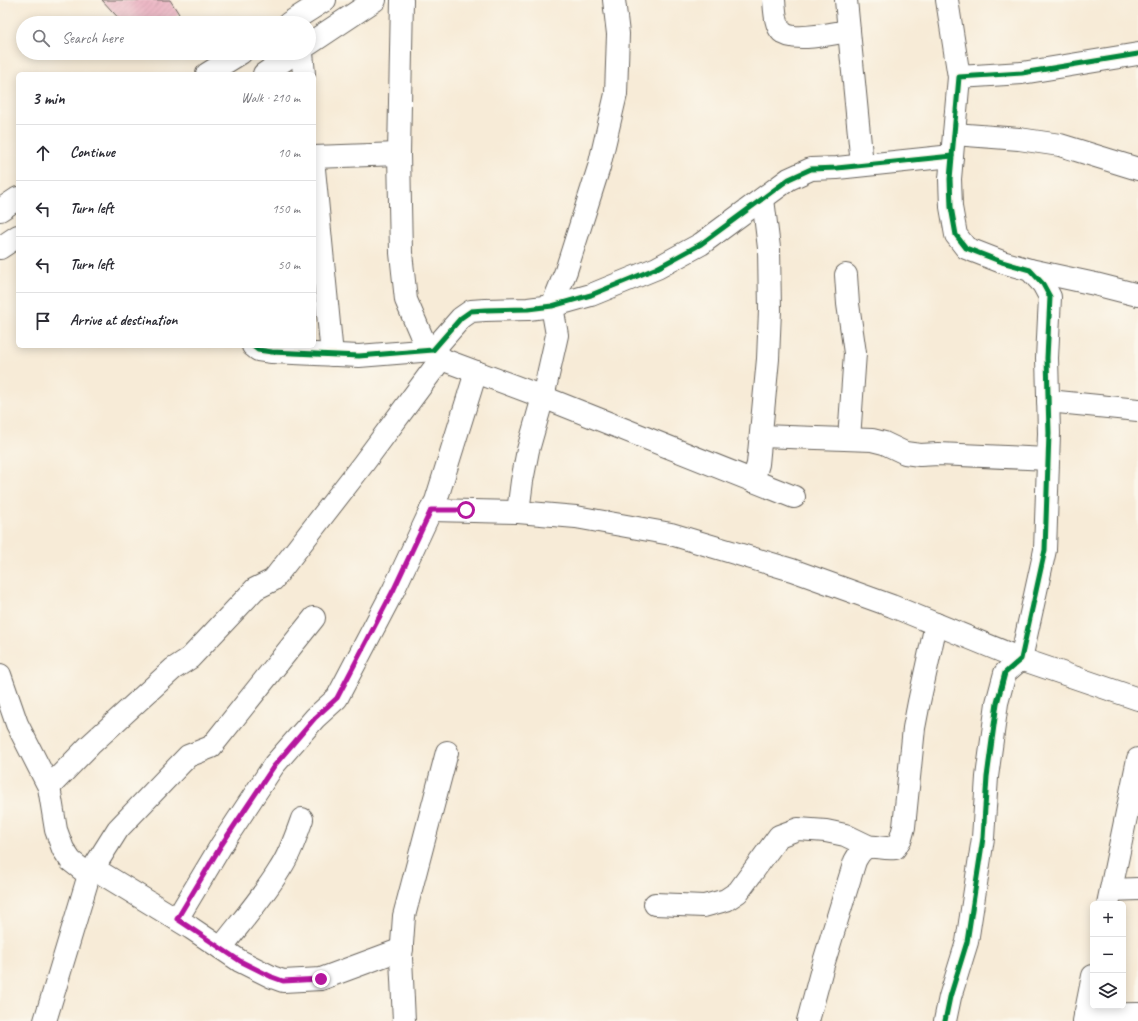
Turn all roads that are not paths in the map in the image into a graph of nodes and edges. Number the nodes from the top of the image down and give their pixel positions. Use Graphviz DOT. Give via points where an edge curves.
graph roads {
  1 [pos="325,0"];
  2 [pos="375,0"];
  3 [pos="402,0"];
  4 [pos="614,0"];
  5 [pos="774,0"];
  6 [pos="846,0"];
  7 [pos="947,0"];
  8 [pos="300,16"];
  9 [pos="849,31"];
  10 [pos="316,39"];
  11 [pos="1138,54"];
  12 [pos="230,60"];
  13 [pos="285,60"];
  14 [pos="303,60"];
  15 [pos="210,72"];
  16 [pos="267,72"];
  17 [pos="304,72"];
  18 [pos="959,77"];
  19 [pos="953,145"];
  20 [pos="399,154"];
  21 [pos="316,157"];
  22 [pos="862,165"];
  23 [pos="1138,170"];
  24 [pos="316,190"];
  25 [pos="16,199"];
  26 [pos="763,199"];
  27 [pos="0,210"];
  28 [pos="16,237"];
  29 [pos="0,248"];
  30 [pos="1030,270"];
  31 [pos="846,275"];
  32 [pos="1138,295"];
  33 [pos="552,306"];
  34 [pos="256,348"];
  35 [pos="437,354"];
  36 [pos="332,355"];
  37 [pos="476,372"];
  38 [pos="543,396"];
  39 [pos="1048,401"];
  40 [pos="1138,410"];
  41 [pos="761,436"];
  42 [pos="849,439"];
  43 [pos="1048,459"];
  44 [pos="753,481"];
  45 [pos="794,498"];
  46 [pos="431,510"];
  47 [pos="518,512"];
  48 [pos="314,618"];
  49 [pos="936,624"];
  50 [pos="1020,659"];
  51 [pos="0,675"];
  52 [pos="1138,698"];
  53 [pos="447,752"];
  54 [pos="1138,760"];
  55 [pos="49,786"];
  56 [pos="302,819"];
  57 [pos="870,846"];
  58 [pos="91,872"];
  59 [pos="1138,889"];
  60 [pos="1109,897"];
  61 [pos="655,904"];
  62 [pos="177,919"];
  63 [pos="221,948"];
  64 [pos="402,949"];
  65 [pos="1090,992"];
  66 [pos="1138,1014"];
  67 [pos="1085,1018"];
  68 [pos="45,1021"];
  69 [pos="404,1021"];
  70 [pos="808,1021"];
  71 [pos="945,1021"];
  1 -- 8 [label="street"];
  2 -- 10 [label="street"];
  3 -- 20 [label="street"];
  4 -- 33 [label="street" via="618,34 616,94 599,167 566,271"];
  5 -- 9 [label="street" via="781,32 787,36 798,38"];
  6 -- 9 [label="street"];
  7 -- 18 [label="street"];
  9 -- 22 [label="street"];
  11 -- 18 [label="street" via="1022,73"];
  12 -- 15 [label="street"];
  13 -- 16 [label="street"];
  14 -- 17 [label="street"];
  18 -- 19 [label="street"];
  19 -- 22 [label="street"];
  19 -- 23 [label="street" via="1019,139 1060,145"];
  19 -- 30 [label="street" via="950,179 956,235 966,248"];
  20 -- 21 [label="street"];
  20 -- 35 [label="street" via="401,253 406,300 424,342"];
  22 -- 26 [label="street" via="811,169 789,179"];
  24 -- 36 [label="street"];
  25 -- 27 [label="street"];
  26 -- 33 [label="street" via="701,244 657,268 591,296"];
  26 -- 41 [label="street" via="769,248 770,310"];
  28 -- 29 [label="street"];
  30 -- 32 [label="street"];
  30 -- 39 [label="street" via="1043,284 1050,297"];
  31 -- 42 [label="street" via="855,353"];
  33 -- 35 [label="street" via="471,312 461,318"];
  33 -- 38 [label="street" via="557,335"];
  34 -- 36 [label="street" via="272,352"];
  35 -- 36 [label="street"];
  35 -- 37 [label="street"];
  35 -- 55 [label="street" via="363,464 273,580 255,589 190,658 173,669"];
  37 -- 38 [label="street"];
  37 -- 46 [label="street"];
  38 -- 44 [label="street"];
  38 -- 47 [label="street" via="522,481"];
  39 -- 40 [label="street"];
  39 -- 43 [label="street"];
  41 -- 42 [label="street"];
  41 -- 44 [label="street"];
  42 -- 43 [label="street" via="884,442 905,453 920,455"];
  43 -- 50 [label="street" via="1045,550"];
  44 -- 45 [label="street"];
  46 -- 47 [label="street"];
  46 -- 62 [label="street" via="394,589 337,698 315,718 274,766 222,844"];
  47 -- 49 [label="street" via="576,517 671,534 792,570"];
  48 -- 58 [label="street" via="210,747 188,756 118,829"];
  49 -- 50 [label="street"];
  49 -- 57 [label="street" via="914,728 901,838 895,848"];
  50 -- 52 [label="street"];
  50 -- 71 [label="street" via="1005,673 997,703 987,777 983,838 966,942"];
  51 -- 55 [label="street" via="17,724"];
  53 -- 64 [label="street" via="404,916"];
  54 -- 60 [label="street"];
  55 -- 58 [label="street" via="56,830 63,849 71,861"];
  56 -- 63 [label="street" via="280,869"];
  57 -- 61 [label="street" via="845,835 798,829 779,836 738,892 726,900 704,906"];
  57 -- 70 [label="street" via="864,848 855,861"];
  58 -- 62 [label="street"];
  58 -- 68 [label="street"];
  59 -- 60 [label="street"];
  62 -- 63 [label="street"];
  63 -- 64 [label="street" via="256,969 283,981 321,979"];
  64 -- 69 [label="street"];
  65 -- 67 [label="street"];
  66 -- 67 [label="street"];
}
